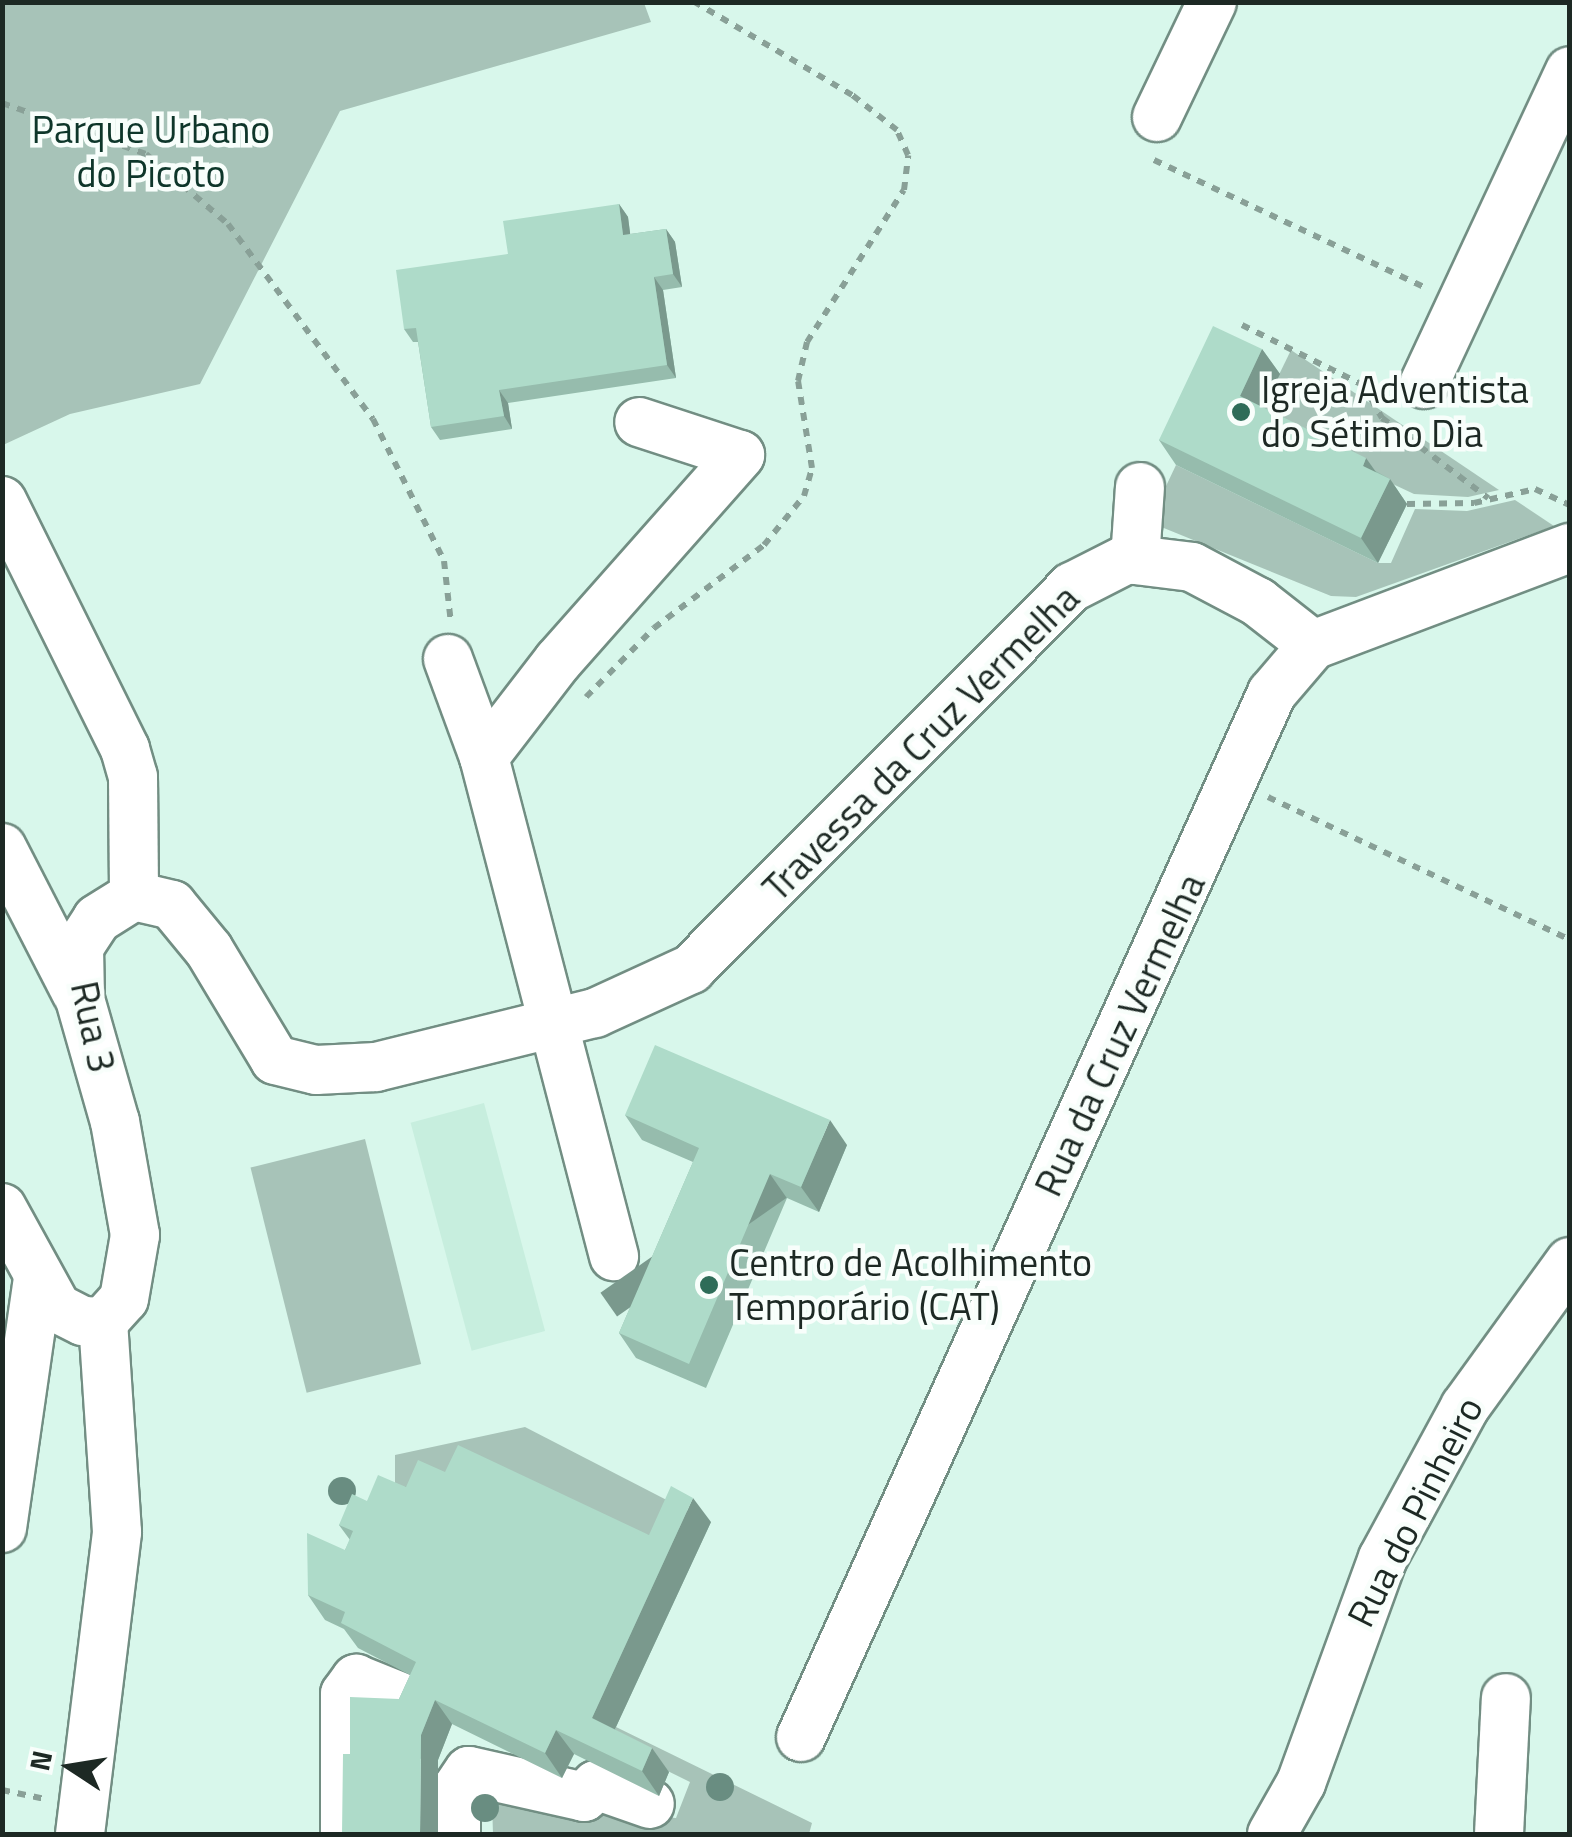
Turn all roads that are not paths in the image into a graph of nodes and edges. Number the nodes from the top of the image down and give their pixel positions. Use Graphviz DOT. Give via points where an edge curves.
graph roads {
  1 [pos="1212,2"];
  2 [pos="1570,71"];
  3 [pos="1158,117"];
  4 [pos="1424,384"];
  5 [pos="639,422"];
  6 [pos="1140,487"];
  7 [pos="2,501"];
  8 [pos="1570,548"];
  9 [pos="1135,560"];
  10 [pos="1314,645"];
  11 [pos="448,659"];
  12 [pos="484,757"];
  13 [pos="2,848"];
  14 [pos="134,896"];
  15 [pos="80,999"];
  16 [pos="550,1026"];
  17 [pos="2,1208"];
  18 [pos="614,1256"];
  19 [pos="1570,1262"];
  20 [pos="38,1278"];
  21 [pos="103,1322"];
  22 [pos="2,1528"];
  23 [pos="1506,1698"];
  24 [pos="413,1702"];
  25 [pos="802,1737"];
  26 [pos="650,1804"];
  27 [pos="80,1834"];
  28 [pos="345,1834"];
  29 [pos="456,1834"];
  30 [pos="1272,1834"];
  31 [pos="1499,1834"];
  1 -- 3 [label="street"];
  2 -- 4 [label="street"];
  5 -- 12 [label="street" via="740,455 558,661"];
  6 -- 9 [label="street"];
  7 -- 14 [label="street" via="124,748 133,776"];
  8 -- 10 [label="street, Rua da Cruz Vermelha"];
  9 -- 10 [label="street" via="1192,567 1258,602"];
  9 -- 16 [label="street, Travessa da Cruz Vermelha" via="1072,587 691,969 595,1014"];
  10 -- 25 [label="street, Rua da Cruz Vermelha" via="1272,693"];
  11 -- 12 [label="street"];
  12 -- 16 [label="street"];
  13 -- 15 [label="street"];
  14 -- 15 [label="street, Rua 3" via="98,919 79,947"];
  14 -- 16 [label="street" via="172,905 209,950 275,1060 316,1070 376,1067"];
  15 -- 21 [label="street, Rua 3" via="115,1122 135,1234 124,1298"];
  16 -- 18 [label="street"];
  17 -- 20 [label="street"];
  19 -- 30 [label="street, Rua do Pinheiro" via="1465,1407 1383,1558 1301,1783"];
  20 -- 21 [label="street" via="57,1308 83,1322"];
  20 -- 22 [label="street"];
  21 -- 27 [label="street" via="116,1532"];
  23 -- 31 [label="street"];
  24 -- 28 [label="street" via="356,1678 345,1694"];
  26 -- 29 [label="street" via="596,1785 584,1797 469,1771 456,1790"];
}
